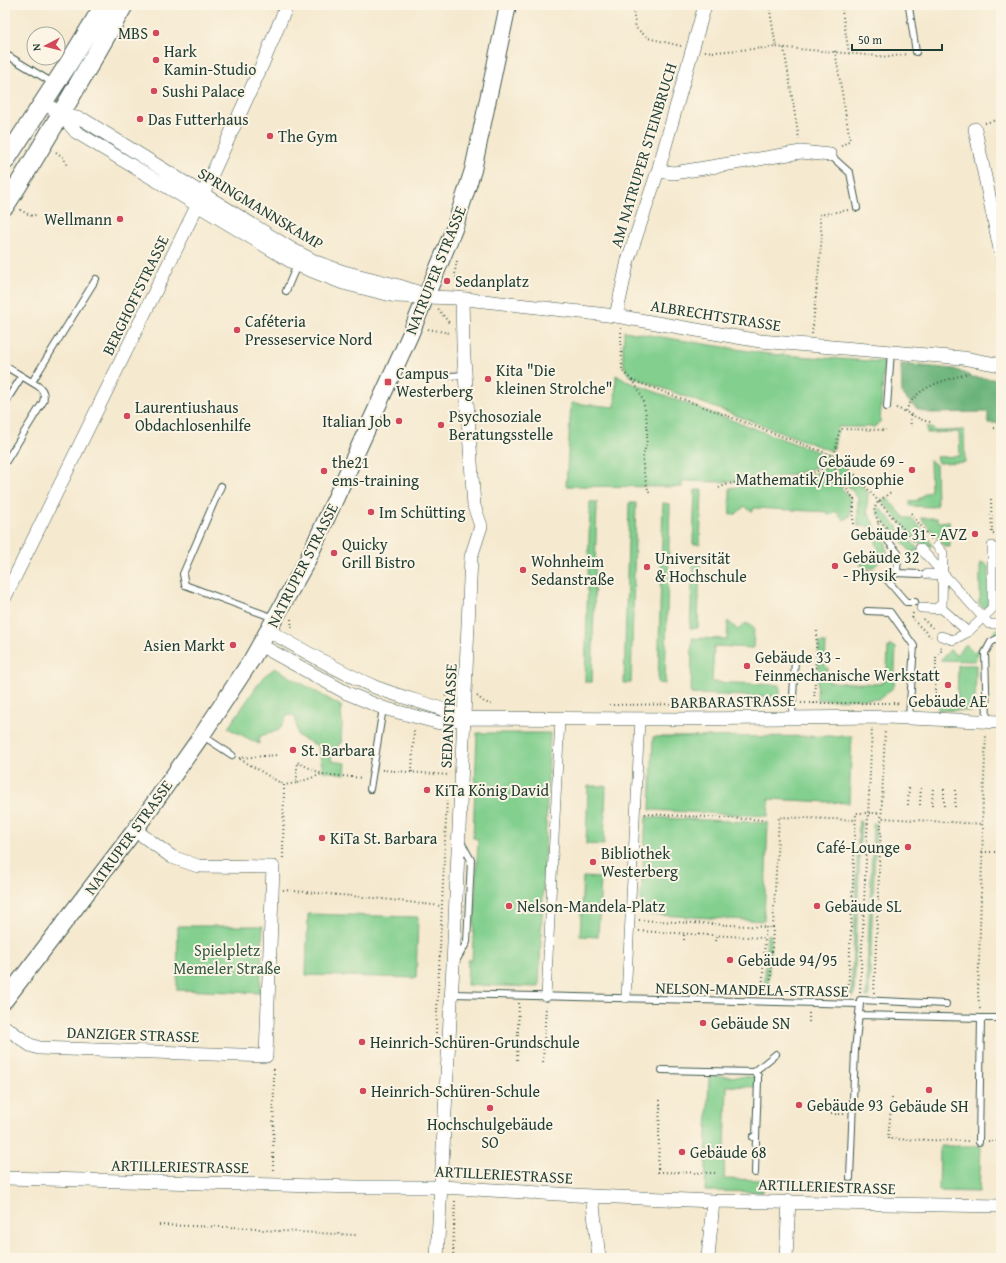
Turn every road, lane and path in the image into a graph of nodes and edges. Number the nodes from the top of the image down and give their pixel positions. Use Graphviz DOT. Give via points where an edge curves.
graph roads {
  1 [pos="104,5"];
  2 [pos="124,5"];
  3 [pos="287,5"];
  4 [pos="508,5"];
  5 [pos="632,5"];
  6 [pos="705,5"];
  7 [pos="769,5"];
  8 [pos="841,5"];
  9 [pos="907,5"];
  10 [pos="776,47"];
  11 [pos="784,48"];
  12 [pos="693,49"];
  13 [pos="835,51"];
  14 [pos="849,52"];
  15 [pos="916,52"];
  16 [pos="5,54"];
  17 [pos="55,84"];
  18 [pos="43,102"];
  19 [pos="61,114"];
  20 [pos="1001,119"];
  21 [pos="975,129"];
  22 [pos="53,150"];
  23 [pos="801,152"];
  24 [pos="830,155"];
  25 [pos="5,161"];
  26 [pos="67,165"];
  27 [pos="658,171"];
  28 [pos="200,200"];
  29 [pos="11,207"];
  30 [pos="857,208"];
  31 [pos="38,214"];
  32 [pos="1001,254"];
  33 [pos="297,265"];
  34 [pos="96,279"];
  35 [pos="286,291"];
  36 [pos="426,296"];
  37 [pos="462,299"];
  38 [pos="618,316"];
  39 [pos="428,329"];
  40 [pos="450,333"];
  41 [pos="811,345"];
  42 [pos="891,351"];
  43 [pos="1001,365"];
  44 [pos="5,366"];
  45 [pos="969,373"];
  46 [pos="465,375"];
  47 [pos="22,376"];
  48 [pos="450,376"];
  49 [pos="632,380"];
  50 [pos="32,382"];
  51 [pos="5,404"];
  52 [pos="887,407"];
  53 [pos="906,411"];
  54 [pos="910,415"];
  55 [pos="931,422"];
  56 [pos="911,427"];
  57 [pos="994,428"];
  58 [pos="1001,428"];
  59 [pos="886,430"];
  60 [pos="834,456"];
  61 [pos="5,463"];
  62 [pos="221,486"];
  63 [pos="719,488"];
  64 [pos="891,492"];
  65 [pos="650,495"];
  66 [pos="992,500"];
  67 [pos="878,502"];
  68 [pos="911,513"];
  69 [pos="878,522"];
  70 [pos="853,524"];
  71 [pos="1001,535"];
  72 [pos="888,541"];
  73 [pos="937,546"];
  74 [pos="992,546"];
  75 [pos="920,548"];
  76 [pos="897,573"];
  77 [pos="859,574"];
  78 [pos="923,574"];
  79 [pos="943,574"];
  80 [pos="888,581"];
  81 [pos="5,597"];
  82 [pos="919,604"];
  83 [pos="942,609"];
  84 [pos="867,611"];
  85 [pos="983,618"];
  86 [pos="1001,624"];
  87 [pos="272,625"];
  88 [pos="817,629"];
  89 [pos="968,632"];
  90 [pos="941,636"];
  91 [pos="1001,637"];
  92 [pos="260,645"];
  93 [pos="795,660"];
  94 [pos="466,694"];
  95 [pos="793,703"];
  96 [pos="814,703"];
  97 [pos="897,703"];
  98 [pos="501,705"];
  99 [pos="607,705"];
  100 [pos="383,708"];
  101 [pos="792,717"];
  102 [pos="814,717"];
  103 [pos="872,717"];
  104 [pos="886,717"];
  105 [pos="909,717"];
  106 [pos="465,718"];
  107 [pos="640,719"];
  108 [pos="560,720"];
  109 [pos="934,720"];
  110 [pos="987,722"];
  111 [pos="1001,722"];
  112 [pos="414,726"];
  113 [pos="439,732"];
  114 [pos="202,735"];
  115 [pos="232,754"];
  116 [pos="277,755"];
  117 [pos="448,759"];
  118 [pos="372,769"];
  119 [pos="412,772"];
  120 [pos="322,774"];
  121 [pos="448,774"];
  122 [pos="371,779"];
  123 [pos="297,783"];
  124 [pos="284,785"];
  125 [pos="909,785"];
  126 [pos="921,786"];
  127 [pos="933,786"];
  128 [pos="944,787"];
  129 [pos="956,788"];
  130 [pos="370,789"];
  131 [pos="908,805"];
  132 [pos="920,805"];
  133 [pos="932,806"];
  134 [pos="944,806"];
  135 [pos="955,807"];
  136 [pos="636,813"];
  137 [pos="868,813"];
  138 [pos="882,818"];
  139 [pos="768,820"];
  140 [pos="856,820"];
  141 [pos="982,824"];
  142 [pos="1001,828"];
  143 [pos="135,830"];
  144 [pos="982,852"];
  145 [pos="273,867"];
  146 [pos="272,889"];
  147 [pos="441,906"];
  148 [pos="630,919"];
  149 [pos="766,927"];
  150 [pos="774,927"];
  151 [pos="650,932"];
  152 [pos="684,934"];
  153 [pos="717,935"];
  154 [pos="765,938"];
  155 [pos="684,940"];
  156 [pos="716,941"];
  157 [pos="452,994"];
  158 [pos="770,994"];
  159 [pos="520,996"];
  160 [pos="546,997"];
  161 [pos="626,998"];
  162 [pos="5,1000"];
  163 [pos="873,1000"];
  164 [pos="762,1001"];
  165 [pos="860,1002"];
  166 [pos="946,1004"];
  167 [pos="809,1013"];
  168 [pos="859,1015"];
  169 [pos="982,1018"];
  170 [pos="1001,1018"];
  171 [pos="809,1022"];
  172 [pos="5,1027"];
  173 [pos="776,1054"];
  174 [pos="266,1056"];
  175 [pos="517,1060"];
  176 [pos="543,1062"];
  177 [pos="662,1070"];
  178 [pos="754,1072"];
  179 [pos="892,1098"];
  180 [pos="660,1100"];
  181 [pos="831,1114"];
  182 [pos="852,1114"];
  183 [pos="1001,1141"];
  184 [pos="979,1142"];
  185 [pos="715,1173"];
  186 [pos="755,1173"];
  187 [pos="5,1178"];
  188 [pos="850,1178"];
  189 [pos="273,1185"];
  190 [pos="442,1186"];
  191 [pos="592,1196"];
  192 [pos="713,1201"];
  193 [pos="789,1201"];
  194 [pos="1001,1206"];
  195 [pos="159,1225"];
  196 [pos="356,1236"];
  197 [pos="437,1258"];
  198 [pos="599,1258"];
  199 [pos="708,1258"];
  200 [pos="786,1258"];
  1 -- 17 [label="main road"];
  2 -- 19 [label="main road"];
  3 -- 28 [label="street, BERGHOFFSTRASSE"];
  4 -- 36 [label="street, NATRUPER STRASSE" via="473,170 454,229"];
  5 -- 12 [label="path" via="636,28 648,38"];
  6 -- 12 [label="street, AM NATRUPER STEINBRUCH"];
  7 -- 10 [label="path"];
  8 -- 14 [label="path"];
  9 -- 15 [label="lane"];
  10 -- 11 [label="path"];
  10 -- 12 [label="path" via="714,52"];
  11 -- 13 [label="path"];
  11 -- 23 [label="path"];
  12 -- 27 [label="street, AM NATRUPER STEINBRUCH"];
  13 -- 14 [label="path"];
  13 -- 24 [label="path" via="850,140"];
  14 -- 15 [label="path" via="889,57"];
  16 -- 17 [label="lane"];
  17 -- 18 [label="main road"];
  18 -- 19 [label="street, SPRINGMANNSKAMP"];
  18 -- 25 [label="main road"];
  19 -- 28 [label="street, SPRINGMANNSKAMP" via="76,132"];
  19 -- 29 [label="main road"];
  20 -- 21 [label="path" via="988,121"];
  21 -- 32 [label="street"];
  22 -- 26 [label="path" via="63,157"];
  23 -- 24 [label="street"];
  23 -- 27 [label="street" via="674,173"];
  24 -- 30 [label="lane" via="850,173"];
  27 -- 38 [label="street, AM NATRUPER STEINBRUCH" via="628,260"];
  28 -- 33 [label="street, SPRINGMANNSKAMP"];
  28 -- 36 [label="street, SPRINGMANNSKAMP" via="316,262"];
  28 -- 81 [label="street, BERGHOFFSTRASSE"];
  29 -- 31 [label="path" via="32,216"];
  30 -- 41 [label="path" via="818,215 822,236"];
  33 -- 35 [label="lane"];
  33 -- 36 [label="street, SPRINGMANNSKAMP" via="342,283 395,296"];
  34 -- 50 [label="lane"];
  36 -- 37 [label="street, ALBRECHTSTRASSE"];
  36 -- 87 [label="street, NATRUPER STRASSE" via="307,561"];
  37 -- 38 [label="street, ALBRECHTSTRASSE"];
  37 -- 46 [label="street, SEDANSTRASSE"];
  38 -- 41 [label="street, ALBRECHTSTRASSE" via="734,338"];
  38 -- 49 [label="path" via="622,371"];
  39 -- 40 [label="path"];
  41 -- 42 [label="street, ALBRECHTSTRASSE"];
  42 -- 43 [label="street, ALBRECHTSTRASSE" via="963,358"];
  42 -- 52 [label="lane"];
  44 -- 47 [label="lane"];
  45 -- 53 [label="path" via="918,393"];
  46 -- 48 [label="lane"];
  46 -- 94 [label="street, SEDANSTRASSE" via="474,506 481,526 471,557"];
  47 -- 50 [label="lane"];
  47 -- 51 [label="lane"];
  49 -- 60 [label="path"];
  49 -- 65 [label="path" via="637,385 646,414 647,436 643,459"];
  50 -- 61 [label="lane" via="42,389 43,402"];
  52 -- 53 [label="path"];
  53 -- 54 [label="path"];
  54 -- 55 [label="path"];
  54 -- 56 [label="path"];
  57 -- 58 [label="path"];
  59 -- 60 [label="path" via="841,429"];
  60 -- 63 [label="path" via="830,463 807,474 731,484"];
  60 -- 67 [label="path"];
  60 -- 70 [label="path" via="836,474 854,499"];
  62 -- 87 [label="lane" via="183,574 185,585"];
  64 -- 67 [label="path"];
  66 -- 71 [label="path" via="992,534"];
  67 -- 69 [label="path" via="874,509"];
  67 -- 75 [label="path"];
  68 -- 73 [label="path"];
  72 -- 76 [label="lane" via="898,553"];
  73 -- 79 [label="street" via="943,553"];
  74 -- 85 [label="street" via="992,609"];
  75 -- 79 [label="street"];
  76 -- 78 [label="lane"];
  76 -- 80 [label="lane"];
  77 -- 80 [label="lane" via="884,576"];
  78 -- 79 [label="street"];
  79 -- 83 [label="street"];
  79 -- 85 [label="street"];
  80 -- 82 [label="lane" via="906,602"];
  82 -- 83 [label="street" via="935,603"];
  83 -- 89 [label="street"];
  84 -- 105 [label="lane" via="890,612 914,646"];
  85 -- 86 [label="street" via="989,624"];
  85 -- 89 [label="street"];
  87 -- 92 [label="street, NATRUPER STRASSE"];
  87 -- 106 [label="street, BARBARASTRASSE" via="350,676"];
  88 -- 96 [label="path"];
  89 -- 90 [label="street" via="952,640"];
  90 -- 109 [label="path" via="918,614 913,613 912,619 941,646 936,658"];
  91 -- 110 [label="lane" via="991,642 985,653"];
  92 -- 100 [label="street, BARBARASTRASSE" via="341,690"];
  92 -- 114 [label="street, NATRUPER STRASSE"];
  93 -- 95 [label="lane"];
  94 -- 98 [label="path" via="476,694 484,702"];
  94 -- 106 [label="street, SEDANSTRASSE"];
  95 -- 96 [label="path"];
  95 -- 99 [label="path"];
  95 -- 101 [label="lane"];
  96 -- 97 [label="path"];
  96 -- 102 [label="path"];
  100 -- 106 [label="street, BARBARASTRASSE" via="440,723"];
  100 -- 118 [label="lane"];
  101 -- 102 [label="street, BARBARASTRASSE"];
  101 -- 107 [label="street, BARBARASTRASSE"];
  102 -- 103 [label="street, BARBARASTRASSE"];
  103 -- 104 [label="street, BARBARASTRASSE"];
  103 -- 137 [label="path, NELSON-MANDELA-STRASSE"];
  104 -- 105 [label="street, BARBARASTRASSE"];
  104 -- 138 [label="path"];
  105 -- 109 [label="street, BARBARASTRASSE"];
  106 -- 108 [label="street, BARBARASTRASSE"];
  106 -- 157 [label="street, SEDANSTRASSE"];
  107 -- 108 [label="street, BARBARASTRASSE"];
  107 -- 136 [label="street"];
  108 -- 160 [label="street"];
  109 -- 110 [label="street, BARBARASTRASSE"];
  110 -- 111 [label="street, BARBARASTRASSE"];
  110 -- 141 [label="path"];
  112 -- 119 [label="path"];
  113 -- 117 [label="path" via="448,743"];
  114 -- 115 [label="lane"];
  114 -- 143 [label="street, NATRUPER STRASSE"];
  116 -- 124 [label="path" via="238,758"];
  118 -- 119 [label="path"];
  118 -- 122 [label="lane"];
  119 -- 121 [label="path"];
  120 -- 122 [label="path"];
  120 -- 123 [label="path"];
  120 -- 123 [label="path" via="297,762"];
  122 -- 130 [label="lane"];
  123 -- 124 [label="path"];
  124 -- 145 [label="path" via="283,859"];
  125 -- 131 [label="path"];
  126 -- 132 [label="path"];
  127 -- 133 [label="path"];
  128 -- 134 [label="path"];
  129 -- 135 [label="path"];
  136 -- 139 [label="path"];
  136 -- 148 [label="street"];
  137 -- 138 [label="path" via="877,813"];
  137 -- 140 [label="path" via="856,813"];
  137 -- 165 [label="path, NELSON-MANDELA-STRASSE"];
  138 -- 141 [label="path"];
  138 -- 163 [label="path"];
  140 -- 150 [label="path" via="779,817"];
  140 -- 165 [label="path" via="848,1000"];
  141 -- 144 [label="path"];
  142 -- 144 [label="path" via="1000,852"];
  143 -- 145 [label="street" via="172,857 198,866"];
  143 -- 162 [label="street, NATRUPER STRASSE"];
  144 -- 169 [label="path" via="978,995"];
  145 -- 146 [label="street"];
  146 -- 147 [label="path"];
  146 -- 174 [label="street"];
  148 -- 149 [label="path"];
  148 -- 161 [label="street"];
  149 -- 150 [label="path"];
  149 -- 154 [label="path"];
  150 -- 158 [label="path"];
  151 -- 152 [label="path"];
  152 -- 153 [label="path"];
  152 -- 155 [label="path"];
  153 -- 154 [label="path"];
  153 -- 156 [label="path"];
  154 -- 164 [label="path"];
  157 -- 159 [label="lane, NELSON-MANDELA-STRASSE"];
  157 -- 190 [label="street, SEDANSTRASSE"];
  159 -- 160 [label="lane, NELSON-MANDELA-STRASSE"];
  159 -- 175 [label="path"];
  160 -- 161 [label="lane, NELSON-MANDELA-STRASSE"];
  160 -- 176 [label="path"];
  161 -- 164 [label="lane, NELSON-MANDELA-STRASSE"];
  163 -- 165 [label="lane"];
  163 -- 166 [label="lane"];
  164 -- 165 [label="lane, NELSON-MANDELA-STRASSE"];
  165 -- 168 [label="lane"];
  167 -- 171 [label="path"];
  168 -- 169 [label="lane"];
  168 -- 182 [label="lane" via="854,1050"];
  169 -- 170 [label="lane"];
  169 -- 184 [label="lane"];
  172 -- 174 [label="street, DANZIGER STRASSE" via="30,1045 39,1048"];
  173 -- 178 [label="lane"];
  174 -- 189 [label="path" via="274,1065"];
  177 -- 178 [label="lane"];
  178 -- 186 [label="lane" via="758,1076"];
  179 -- 184 [label="path" via="888,1139"];
  180 -- 185 [label="path" via="658,1172"];
  181 -- 182 [label="path"];
  182 -- 188 [label="lane"];
  183 -- 184 [label="path"];
  187 -- 189 [label="street, ARTILLERIESTRASSE"];
  189 -- 190 [label="street, ARTILLERIESTRASSE"];
  190 -- 191 [label="street, ARTILLERIESTRASSE"];
  190 -- 197 [label="street, SEDANSTRASSE"];
  191 -- 192 [label="street, ARTILLERIESTRASSE"];
  191 -- 198 [label="street"];
  192 -- 193 [label="street, ARTILLERIESTRASSE"];
  192 -- 199 [label="street"];
  193 -- 194 [label="street, ARTILLERIESTRASSE"];
  193 -- 200 [label="street"];
  195 -- 196 [label="path" via="257,1228"];
}
